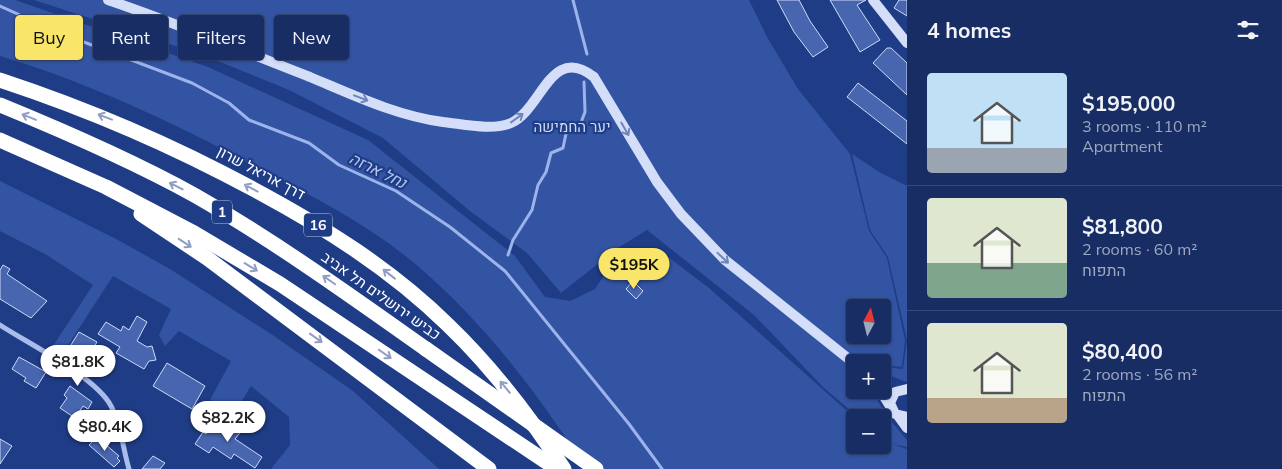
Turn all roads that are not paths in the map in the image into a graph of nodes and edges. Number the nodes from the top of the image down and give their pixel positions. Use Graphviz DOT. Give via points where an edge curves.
graph roads {
  1 [pos="108,0"];
  2 [pos="873,0"];
  3 [pos="907,43"];
  4 [pos="0,80"];
  5 [pos="0,106"];
  6 [pos="2,141"];
  7 [pos="0,325"];
  8 [pos="846,357"];
  9 [pos="907,388"];
  10 [pos="886,399"];
  11 [pos="890,406"];
  12 [pos="903,417"];
  13 [pos="907,428"];
  14 [pos="129,469"];
  15 [pos="489,469"];
  16 [pos="557,469"];
  17 [pos="564,469"];
  18 [pos="596,469"];
  1 -- 8 [label="street, one-way" via="426,120 508,124 524,112 555,74 570,66 580,68 594,77 657,182 706,242"];
  2 -- 3 [label="street"];
  17 -- 4 [label="highway, דרך אריאל שרון / 16, one-way" via="517,402 470,348 422,301 351,246 302,215 181,151 88,111"];
  18 -- 5 [label="highway, כביש ירושלים תל אביב / 1, one-way, bridge" via="301,261 194,195 126,161"];
  6 -- 15 [label="highway, one-way" via="67,172 134,210 208,258"];
  6 -- 16 [label="highway, 1, one-way" via="106,187 194,233 280,284"];
  7 -- 14 [label="street" via="89,382 105,396 116,419"];
  9 -- 11 [label="street" via="895,392"];
  10 -- 11 [label="street"];
  11 -- 12 [label="street" via="893,412"];
  12 -- 13 [label="street"];
}
